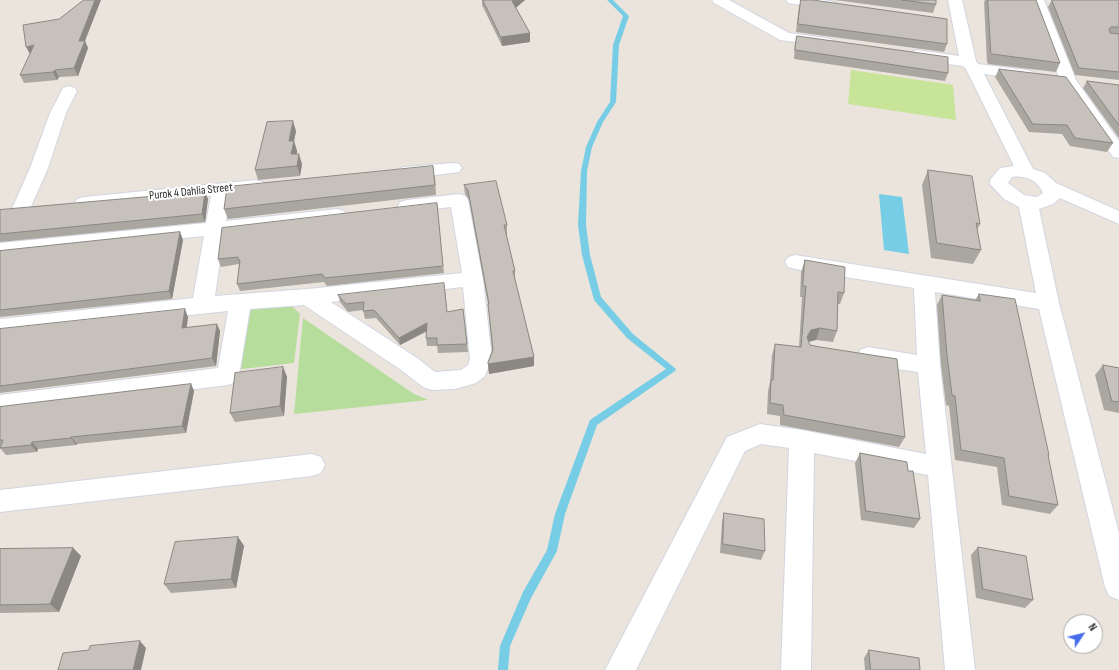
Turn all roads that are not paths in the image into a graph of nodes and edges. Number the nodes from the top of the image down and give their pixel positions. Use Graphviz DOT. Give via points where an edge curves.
graph roads {
  1 [pos="719,0"];
  2 [pos="794,0"];
  3 [pos="955,0"];
  4 [pos="1037,0"];
  5 [pos="841,6"];
  6 [pos="839,44"];
  7 [pos="899,52"];
  8 [pos="970,65"];
  9 [pos="1055,78"];
  10 [pos="1090,82"];
  11 [pos="69,91"];
  12 [pos="1111,132"];
  13 [pos="1119,152"];
  14 [pos="453,168"];
  15 [pos="1026,172"];
  16 [pos="391,174"];
  17 [pos="275,184"];
  18 [pos="1051,187"];
  19 [pos="221,189"];
  20 [pos="1028,203"];
  21 [pos="67,205"];
  22 [pos="44,207"];
  23 [pos="388,209"];
  24 [pos="356,212"];
  25 [pos="1119,218"];
  26 [pos="214,229"];
  27 [pos="0,250"];
  28 [pos="795,262"];
  29 [pos="473,280"];
  30 [pos="924,284"];
  31 [pos="308,297"];
  32 [pos="240,302"];
  33 [pos="1048,304"];
  34 [pos="203,305"];
  35 [pos="0,327"];
  36 [pos="846,353"];
  37 [pos="928,365"];
  38 [pos="0,404"];
  39 [pos="802,440"];
  40 [pos="312,465"];
  41 [pos="940,467"];
  42 [pos="0,501"];
  43 [pos="1119,587"];
  44 [pos="620,670"];
  45 [pos="796,670"];
  46 [pos="960,670"];
  1 -- 6 [label="street" via="786,37"];
  2 -- 5 [label="street"];
  3 -- 8 [label="street" via="950,21"];
  4 -- 9 [label="street"];
  7 -- 8 [label="street"];
  8 -- 9 [label="street"];
  8 -- 15 [label="street"];
  9 -- 10 [label="street"];
  9 -- 12 [label="street"];
  11 -- 22 [label="street" via="58,113 39,168 14,210"];
  12 -- 13 [label="street"];
  14 -- 16 [label="street"];
  15 -- 18 [label="street" via="1046,181"];
  15 -- 20 [label="street" via="1006,172 999,180 999,184 1013,198"];
  17 -- 19 [label="street, Purok 4 Dahlia Street"];
  18 -- 20 [label="street" via="1053,194 1049,200"];
  18 -- 25 [label="street"];
  19 -- 21 [label="street, Purok 4 Dahlia Street"];
  19 -- 26 [label="street"];
  20 -- 33 [label="street"];
  23 -- 29 [label="street" via="459,200"];
  24 -- 26 [label="street"];
  26 -- 27 [label="street"];
  26 -- 34 [label="street"];
  28 -- 30 [label="street"];
  29 -- 31 [label="street"];
  29 -- 31 [label="street" via="481,359 477,370 468,377 455,380 431,381"];
  30 -- 33 [label="street"];
  30 -- 37 [label="street"];
  31 -- 32 [label="street"];
  32 -- 34 [label="street"];
  32 -- 38 [label="street" via="228,376"];
  33 -- 43 [label="street"];
  34 -- 35 [label="street"];
  36 -- 37 [label="street"];
  37 -- 41 [label="street"];
  39 -- 41 [label="street"];
  39 -- 44 [label="street" via="760,434 736,444"];
  39 -- 45 [label="street"];
  40 -- 42 [label="street"];
  41 -- 46 [label="street"];
}
